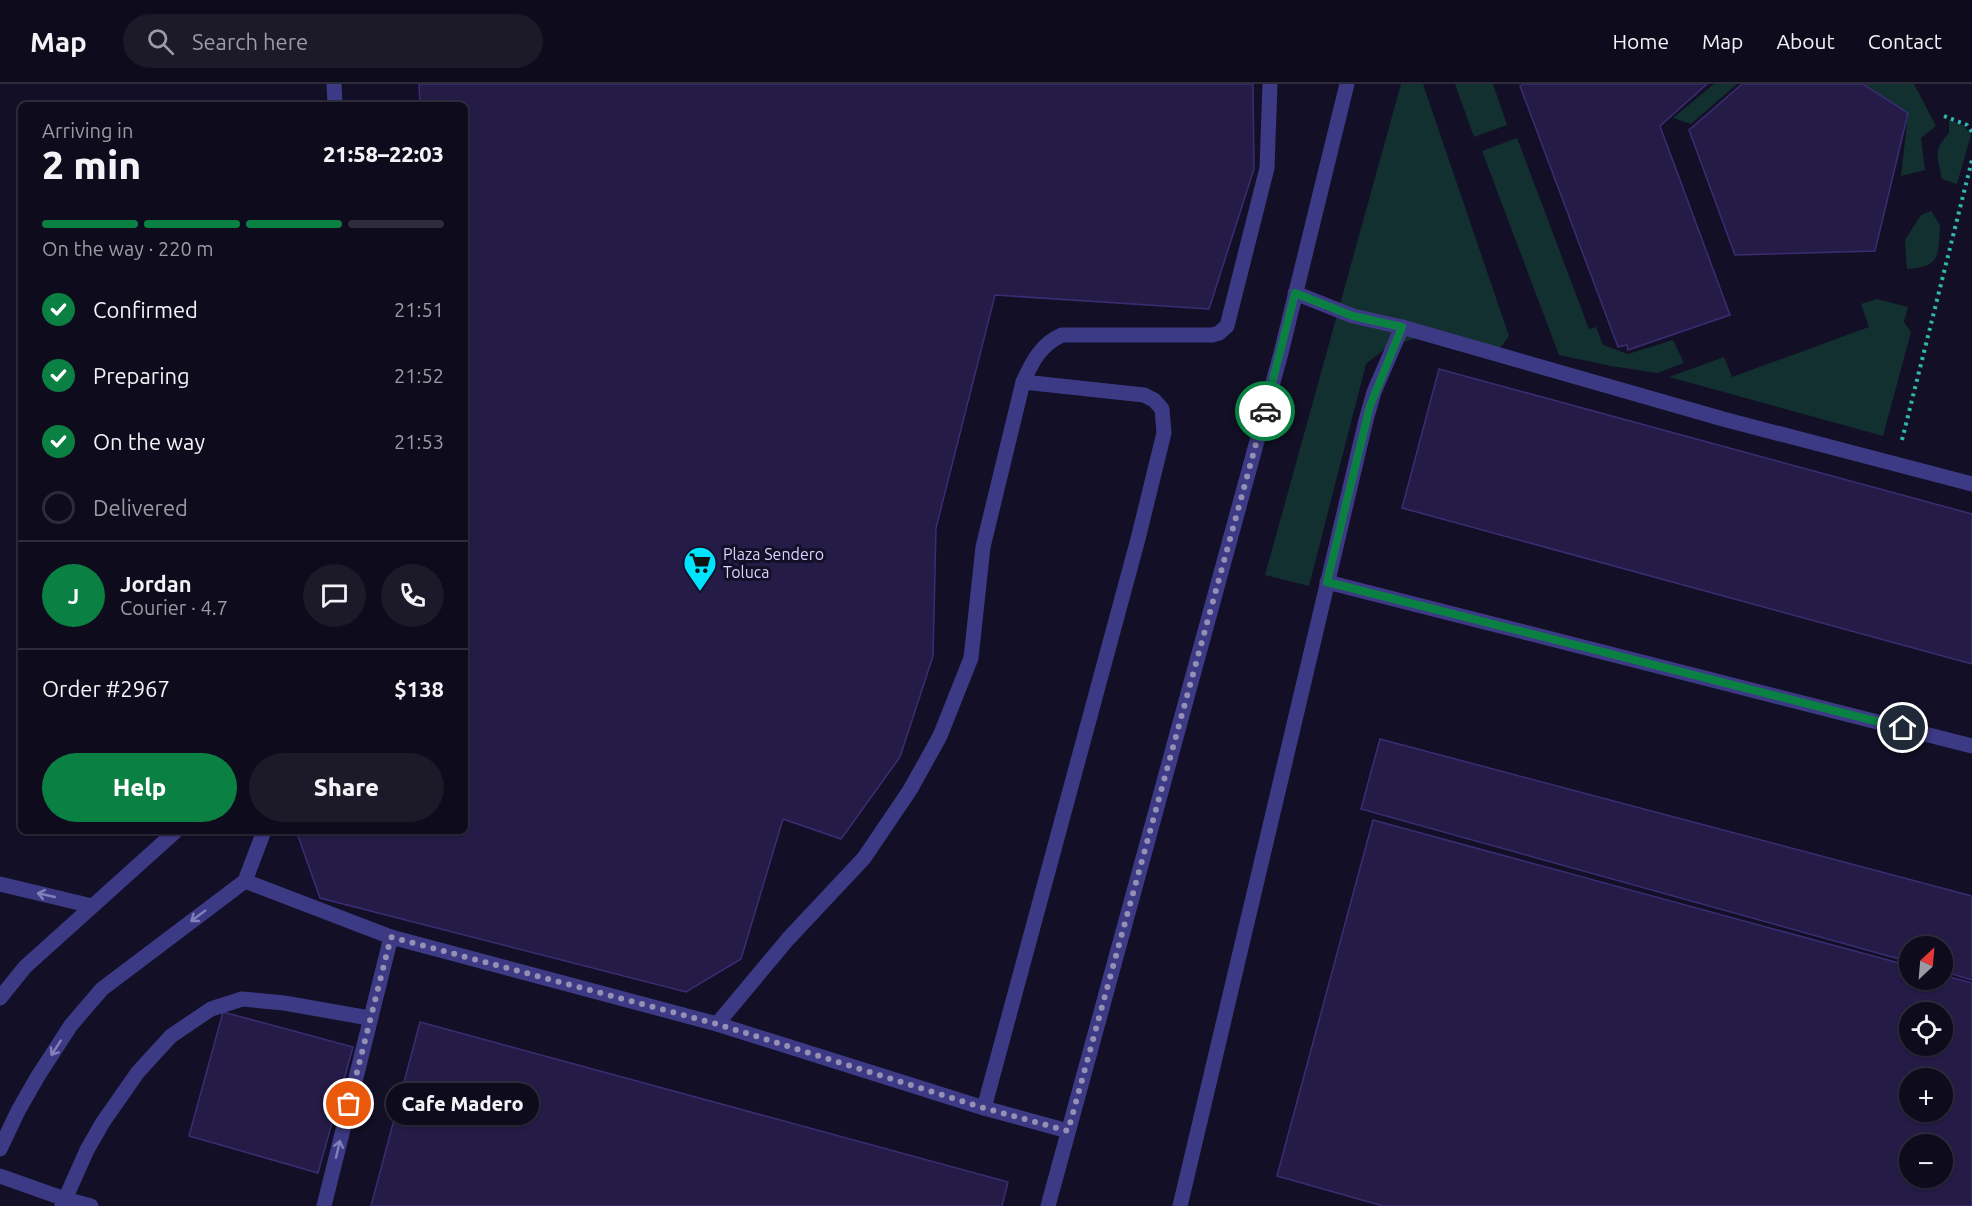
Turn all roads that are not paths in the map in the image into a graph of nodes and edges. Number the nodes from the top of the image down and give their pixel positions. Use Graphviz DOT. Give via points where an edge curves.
graph roads {
  1 [pos="334,84"];
  2 [pos="1270,84"];
  3 [pos="1347,84"];
  4 [pos="335,102"];
  5 [pos="1295,293"];
  6 [pos="1402,327"];
  7 [pos="1023,382"];
  8 [pos="1972,484"];
  9 [pos="1327,582"];
  10 [pos="1972,746"];
  11 [pos="173,834"];
  12 [pos="263,834"];
  13 [pos="245,881"];
  14 [pos="0,884"];
  15 [pos="92,906"];
  16 [pos="391,937"];
  17 [pos="0,998"];
  18 [pos="369,1018"];
  19 [pos="717,1024"];
  20 [pos="984,1108"];
  21 [pos="1068,1131"];
  22 [pos="0,1149"];
  23 [pos="0,1176"];
  24 [pos="64,1203"];
  25 [pos="91,1206"];
  26 [pos="324,1206"];
  27 [pos="1048,1206"];
  28 [pos="1180,1206"];
  1 -- 4 [label="lane"];
  2 -- 7 [label="lane" via="1267,168 1227,326 1212,335 1062,335 1042,347"];
  3 -- 5 [label="lane"];
  5 -- 6 [label="lane" via="1353,316"];
  5 -- 21 [label="lane"];
  6 -- 8 [label="lane" via="1723,419"];
  6 -- 9 [label="lane" via="1371,401"];
  7 -- 19 [label="lane" via="983,547 971,657 940,736 910,790 864,858 788,939"];
  7 -- 20 [label="lane" via="1144,395 1162,409 1164,433"];
  9 -- 10 [label="lane"];
  9 -- 28 [label="lane"];
  11 -- 15 [label="lane"];
  12 -- 13 [label="lane"];
  13 -- 16 [label="lane"];
  13 -- 22 [label="lane, one-way" via="102,989 71,1025 38,1076"];
  15 -- 14 [label="lane, one-way"];
  15 -- 17 [label="lane" via="25,967"];
  16 -- 18 [label="lane"];
  16 -- 19 [label="lane"];
  18 -- 24 [label="lane" via="242,999 211,1009 171,1036 138,1072 87,1149"];
  26 -- 18 [label="lane, one-way"];
  19 -- 20 [label="lane"];
  20 -- 21 [label="lane"];
  21 -- 27 [label="lane"];
  23 -- 24 [label="lane"];
  24 -- 25 [label="lane"];
}
